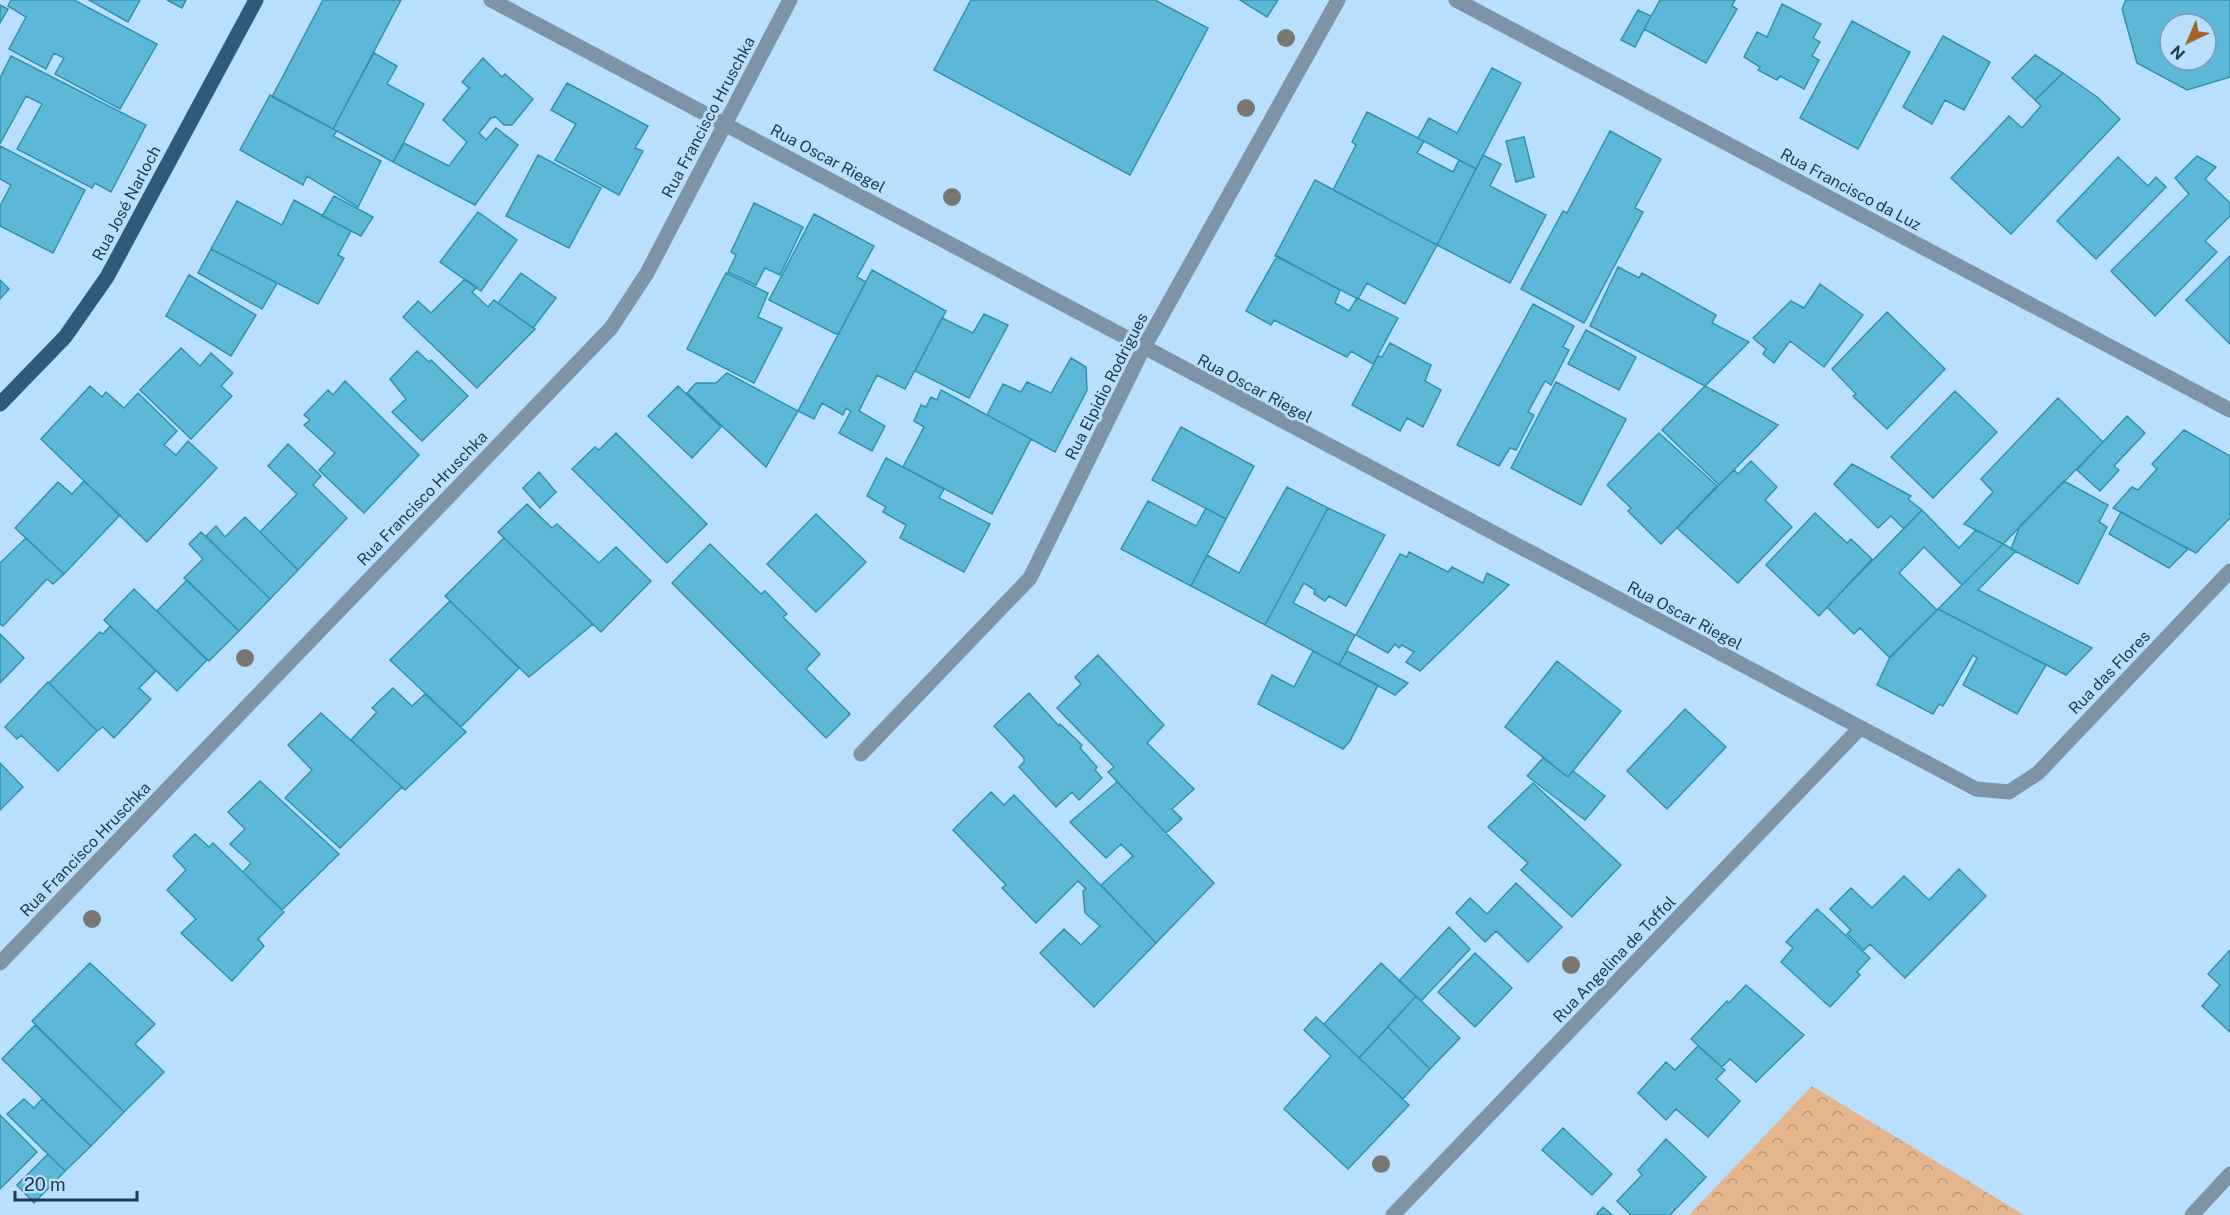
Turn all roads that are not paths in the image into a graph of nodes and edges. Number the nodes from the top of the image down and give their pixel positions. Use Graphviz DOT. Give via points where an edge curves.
graph roads {
  1 [pos="255,0"];
  2 [pos="491,0"];
  3 [pos="790,0"];
  4 [pos="1338,0"];
  5 [pos="1456,0"];
  6 [pos="724,123"];
  7 [pos="1143,349"];
  8 [pos="0,404"];
  9 [pos="2230,410"];
  10 [pos="2230,571"];
  11 [pos="1860,728"];
  12 [pos="861,754"];
  13 [pos="2009,792"];
  14 [pos="0,963"];
  15 [pos="2230,1174"];
  16 [pos="1393,1215"];
  17 [pos="2192,1215"];
  1 -- 8 [label="main road, Rua José Narloch" via="107,277 65,337"];
  2 -- 6 [label="street, Rua Oscar Riegel"];
  3 -- 6 [label="street, Rua Francisco Hruschka"];
  4 -- 7 [label="street, Rua Elpidio Rodrigues"];
  5 -- 9 [label="street, Rua Francisco da Luz"];
  6 -- 7 [label="street, Rua Oscar Riegel"];
  6 -- 14 [label="street, Rua Francisco Hruschka" via="647,273 610,328"];
  7 -- 11 [label="street, Rua Oscar Riegel"];
  7 -- 12 [label="street, Rua Elpidio Rodrigues" via="1030,578"];
  10 -- 13 [label="street, Rua das Flores" via="2038,773"];
  11 -- 13 [label="street, Rua Oscar Riegel" via="1976,789"];
  11 -- 16 [label="street, Rua Angelina de Toffol"];
  15 -- 17 [label="street"];
}
